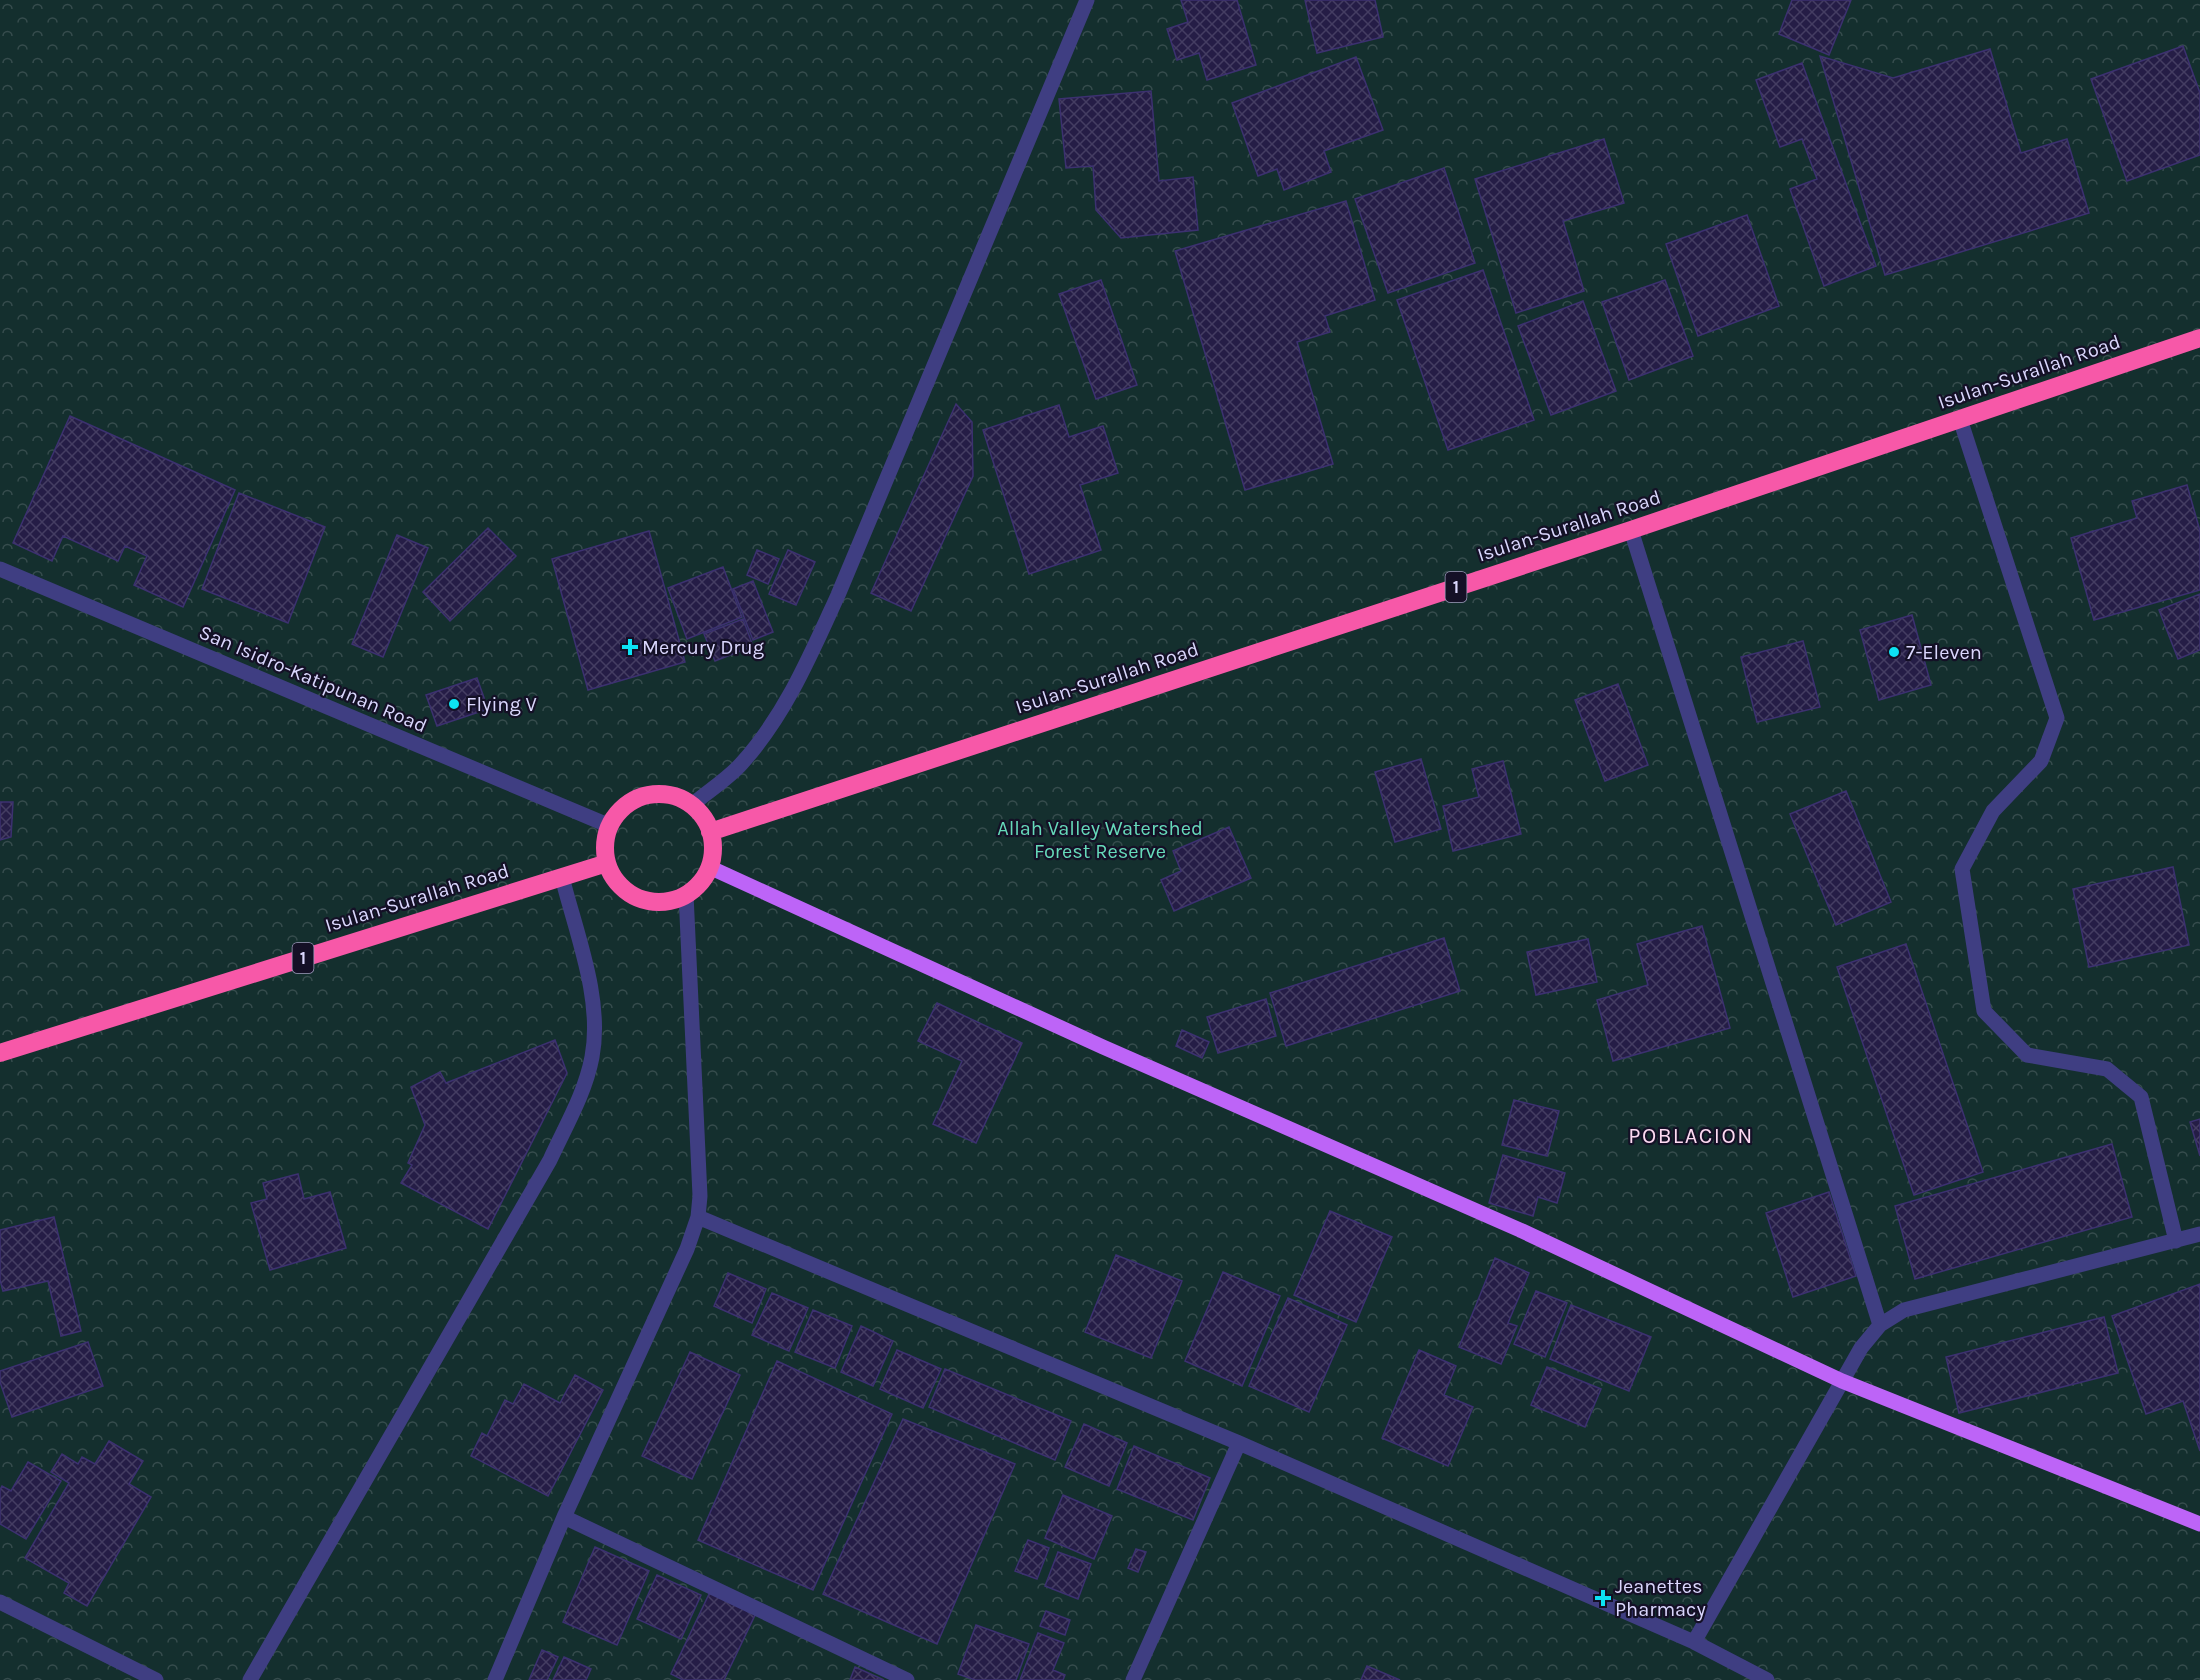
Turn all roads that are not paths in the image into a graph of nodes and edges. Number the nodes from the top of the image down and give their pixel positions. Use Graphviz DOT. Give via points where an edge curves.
graph roads {
  1 [pos="1087,0"];
  2 [pos="2200,338"];
  3 [pos="1960,419"];
  4 [pos="1631,530"];
  5 [pos="0,569"];
  6 [pos="692,805"];
  7 [pos="610,826"];
  8 [pos="711,832"];
  9 [pos="607,863"];
  10 [pos="709,867"];
  11 [pos="561,877"];
  12 [pos="686,894"];
  13 [pos="0,1053"];
  14 [pos="698,1217"];
  15 [pos="2200,1234"];
  16 [pos="2175,1241"];
  17 [pos="1880,1326"];
  18 [pos="1842,1381"];
  19 [pos="1239,1443"];
  20 [pos="564,1517"];
  21 [pos="2200,1524"];
  22 [pos="0,1602"];
  23 [pos="1694,1642"];
  24 [pos="156,1680"];
  25 [pos="250,1680"];
  26 [pos="495,1680"];
  27 [pos="907,1680"];
  28 [pos="1133,1680"];
  29 [pos="1767,1680"];
  1 -- 6 [label="street" via="838,595 798,681 772,727 740,765"];
  2 -- 3 [label="highway, Isulan-Surallah Road / 1"];
  3 -- 4 [label="highway, Isulan-Surallah Road / 1"];
  3 -- 16 [label="street" via="2057,718 2041,761 1993,811 1962,868 1983,1011 2027,1055 2107,1069 2141,1097"];
  4 -- 8 [label="highway, Isulan-Surallah Road / 1"];
  4 -- 17 [label="street"];
  5 -- 7 [label="street, San Isidro-Katipunan Road"];
  6 -- 7 [label="highway" via="678,797 646,795 618,812"];
  6 -- 8 [label="highway"];
  7 -- 9 [label="highway" via="605,844"];
  8 -- 10 [label="highway" via="713,850"];
  9 -- 11 [label="highway, Isulan-Surallah Road / 1"];
  9 -- 12 [label="highway" via="613,876 632,895 658,902"];
  10 -- 12 [label="highway"];
  10 -- 18 [label="main road" via="1103,1047 1520,1230"];
  11 -- 13 [label="highway, Isulan-Surallah Road / 1"];
  11 -- 25 [label="street" via="589,980 595,1018 592,1057 583,1090 550,1160"];
  12 -- 14 [label="street"];
  14 -- 19 [label="street"];
  14 -- 20 [label="street" via="687,1249"];
  15 -- 16 [label="street"];
  16 -- 17 [label="street" via="1904,1310"];
  17 -- 18 [label="street" via="1861,1348"];
  18 -- 21 [label="main road"];
  18 -- 23 [label="street"];
  19 -- 23 [label="street"];
  19 -- 28 [label="street"];
  20 -- 26 [label="street"];
  20 -- 27 [label="street"];
  22 -- 24 [label="street"];
  23 -- 29 [label="street"];
}
